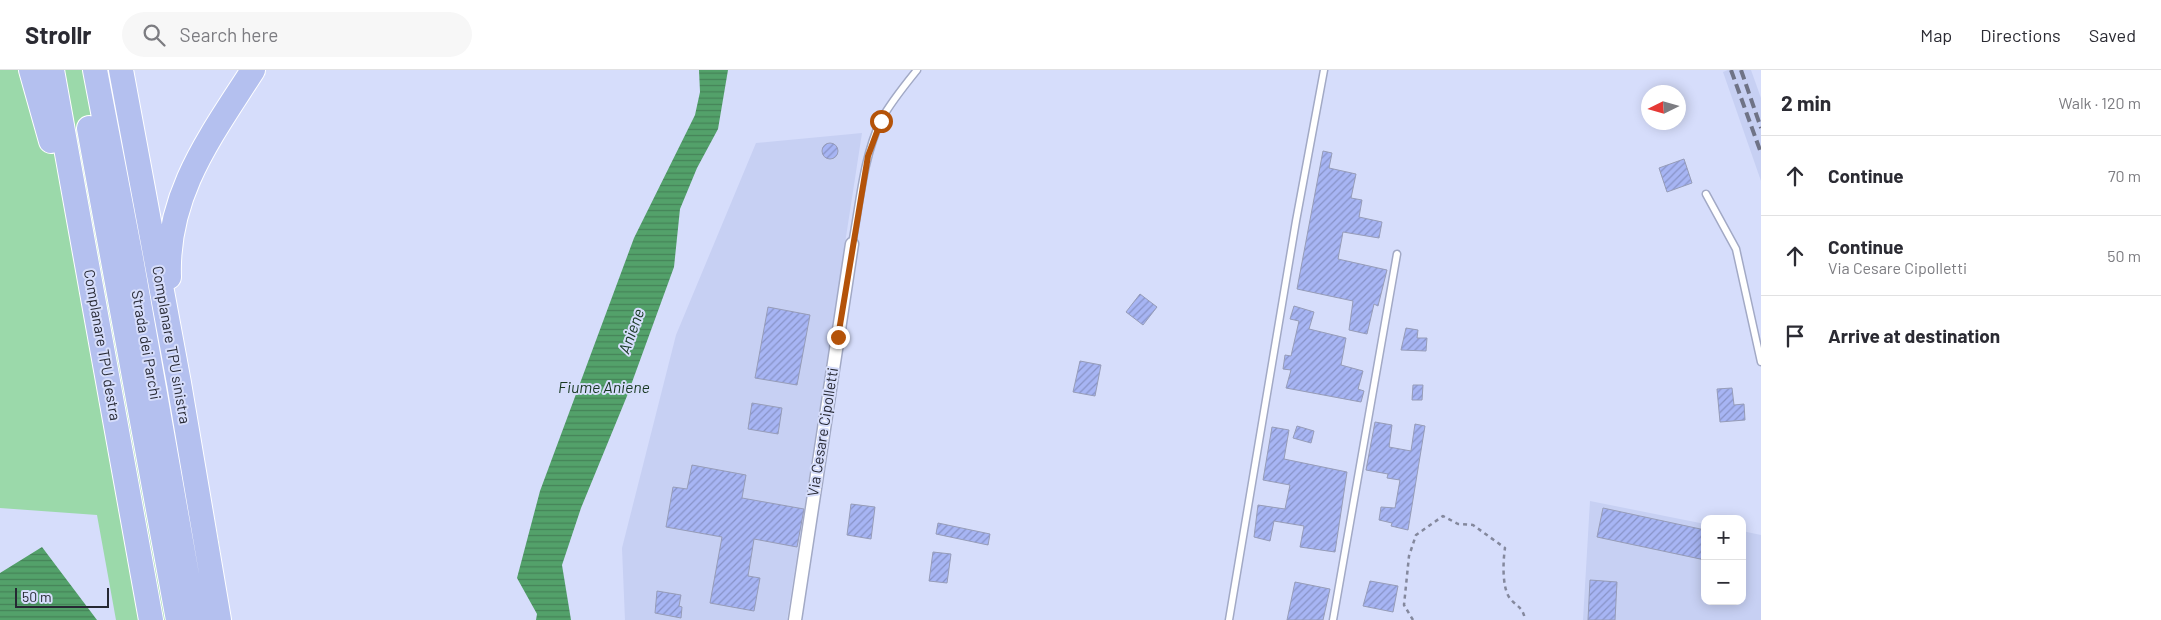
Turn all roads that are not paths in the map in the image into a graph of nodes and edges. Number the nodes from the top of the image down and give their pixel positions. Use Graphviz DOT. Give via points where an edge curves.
graph roads {
  1 [pos="32,70"];
  2 [pos="52,70"];
  3 [pos="78,70"];
  4 [pos="95,70"];
  5 [pos="120,70"];
  6 [pos="253,70"];
  7 [pos="917,70"];
  8 [pos="1324,70"];
  9 [pos="1706,194"];
  10 [pos="852,244"];
  11 [pos="1397,254"];
  12 [pos="92,293"];
  13 [pos="1761,362"];
  14 [pos="178,383"];
  15 [pos="151,620"];
  16 [pos="178,620"];
  17 [pos="195,620"];
  18 [pos="220,620"];
  19 [pos="795,620"];
  20 [pos="1229,620"];
  21 [pos="1333,620"];
  1 -- 12 [label="highway"];
  2 -- 12 [label="highway, Complanare TPU destra"];
  3 -- 16 [label="highway, Strada dei Parchi"];
  4 -- 17 [label="highway, Strada dei Parchi"];
  5 -- 14 [label="highway, Complanare TPU sinistra"];
  6 -- 14 [label="highway" via="196,159 175,215 169,266"];
  7 -- 10 [label="lane" via="881,121 868,156"];
  8 -- 20 [label="lane"];
  9 -- 13 [label="lane" via="1736,249"];
  10 -- 19 [label="street, Via Cesare Cipolletti"];
  11 -- 21 [label="lane"];
  12 -- 15 [label="highway, Complanare TPU destra"];
  14 -- 18 [label="highway, Complanare TPU sinistra"];
}
